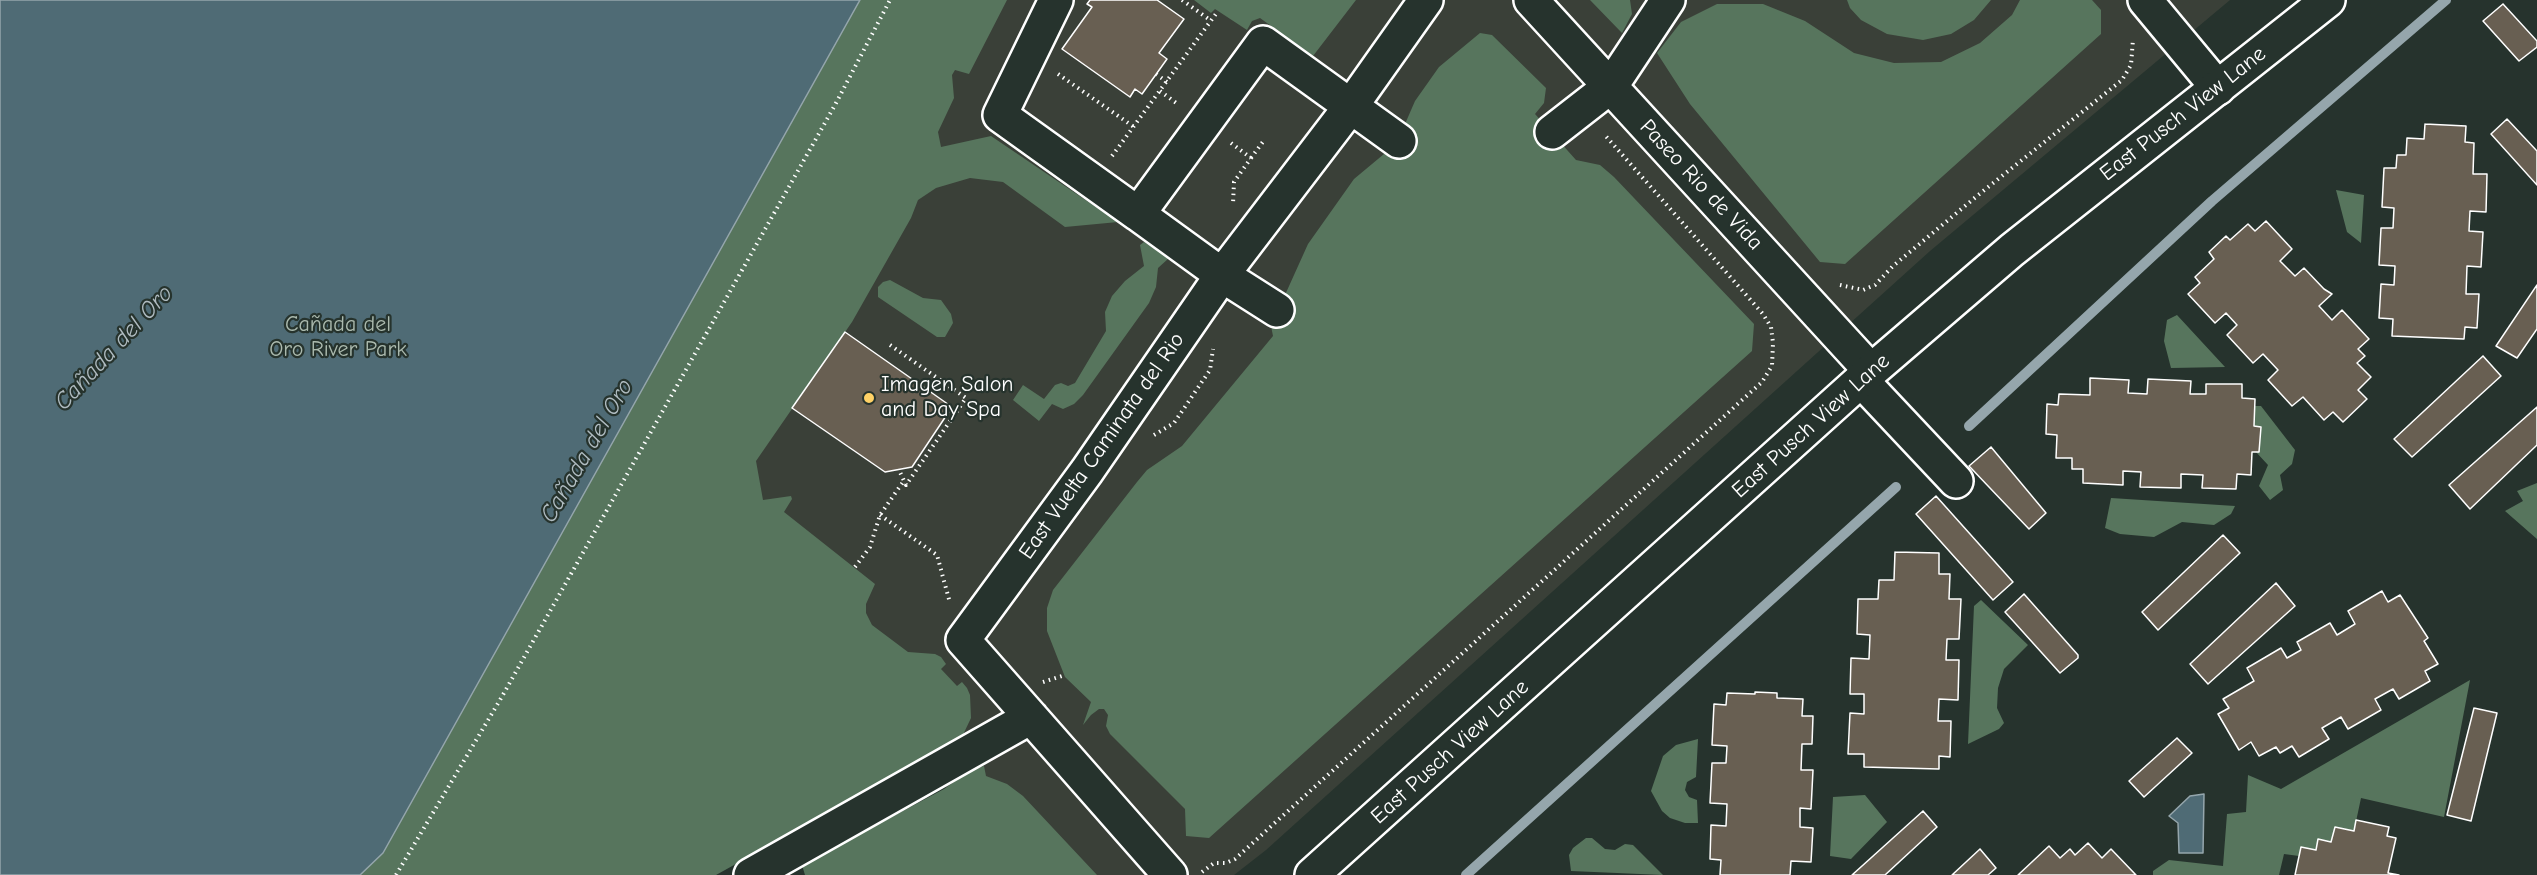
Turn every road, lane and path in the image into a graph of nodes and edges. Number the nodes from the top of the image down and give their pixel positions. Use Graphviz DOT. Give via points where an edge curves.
graph roads {
  1 [pos="890,0"];
  2 [pos="1056,0"];
  3 [pos="1182,0"];
  4 [pos="1426,0"];
  5 [pos="1531,0"];
  6 [pos="1668,0"];
  7 [pos="2145,0"];
  8 [pos="2328,0"];
  9 [pos="1218,10"];
  10 [pos="1210,20"];
  11 [pos="2132,30"];
  12 [pos="1056,73"];
  13 [pos="1156,74"];
  14 [pos="1167,82"];
  15 [pos="1611,86"];
  16 [pos="2218,87"];
  17 [pos="1160,92"];
  18 [pos="1351,106"];
  19 [pos="1584,107"];
  20 [pos="1204,123"];
  21 [pos="1134,127"];
  22 [pos="1552,132"];
  23 [pos="1265,139"];
  24 [pos="1399,141"];
  25 [pos="1251,158"];
  26 [pos="1093,182"];
  27 [pos="1232,207"];
  28 [pos="1138,214"];
  29 [pos="1222,275"];
  30 [pos="1840,285"];
  31 [pos="1278,310"];
  32 [pos="890,345"];
  33 [pos="1866,375"];
  34 [pos="899,470"];
  35 [pos="904,481"];
  36 [pos="1956,481"];
  37 [pos="880,515"];
  38 [pos="855,567"];
  39 [pos="977,622"];
  40 [pos="1031,717"];
  41 [pos="397,874"];
  42 [pos="751,875"];
  43 [pos="1170,875"];
  44 [pos="1198,875"];
  45 [pos="1312,875"];
  1 -- 41 [label="path" via="835,105 500,700"];
  2 -- 26 [label="main road" via="1000,115"];
  3 -- 10 [label="path"];
  4 -- 18 [label="main road, East Vuelta Caminata del Rio"];
  5 -- 15 [label="main road, Paseo Rio de Vida"];
  6 -- 15 [label="main road"];
  7 -- 16 [label="main road"];
  8 -- 16 [label="main road, East Pusch View Lane"];
  9 -- 10 [label="path"];
  10 -- 14 [label="path"];
  11 -- 30 [label="path" via="2132,65 2122,80 1977,196 1875,285 1863,290"];
  12 -- 21 [label="path"];
  13 -- 14 [label="path"];
  14 -- 17 [label="path"];
  15 -- 19 [label="main road"];
  15 -- 33 [label="main road, Paseo Rio de Vida"];
  16 -- 33 [label="main road, East Pusch View Lane" via="2012,249"];
  17 -- 20 [label="path"];
  17 -- 21 [label="path"];
  18 -- 20 [label="main road" via="1263,43"];
  18 -- 24 [label="main road"];
  18 -- 29 [label="main road, East Vuelta Caminata del Rio"];
  19 -- 22 [label="main road"];
  19 -- 44 [label="path" via="1763,314 1771,327 1772,366 1762,382 1235,859 1214,863"];
  20 -- 25 [label="path"];
  20 -- 28 [label="main road"];
  21 -- 26 [label="path"];
  23 -- 25 [label="path"];
  25 -- 27 [label="path" via="1234,182"];
  26 -- 28 [label="main road"];
  28 -- 29 [label="main road"];
  29 -- 31 [label="main road"];
  29 -- 39 [label="main road, East Vuelta Caminata del Rio"];
  32 -- 35 [label="path" via="966,398 906,485"];
  33 -- 36 [label="main road, Paseo Rio de Vida"];
  33 -- 45 [label="main road, East Pusch View Lane"];
  34 -- 35 [label="path"];
  35 -- 37 [label="path"];
  37 -- 38 [label="path" via="870,547"];
  37 -- 39 [label="path" via="937,555 948,602"];
  39 -- 40 [label="main road, East Vuelta Caminata del Rio" via="963,640"];
  40 -- 42 [label="main road"];
  40 -- 43 [label="main road, East Vuelta Caminata del Rio"];
}
